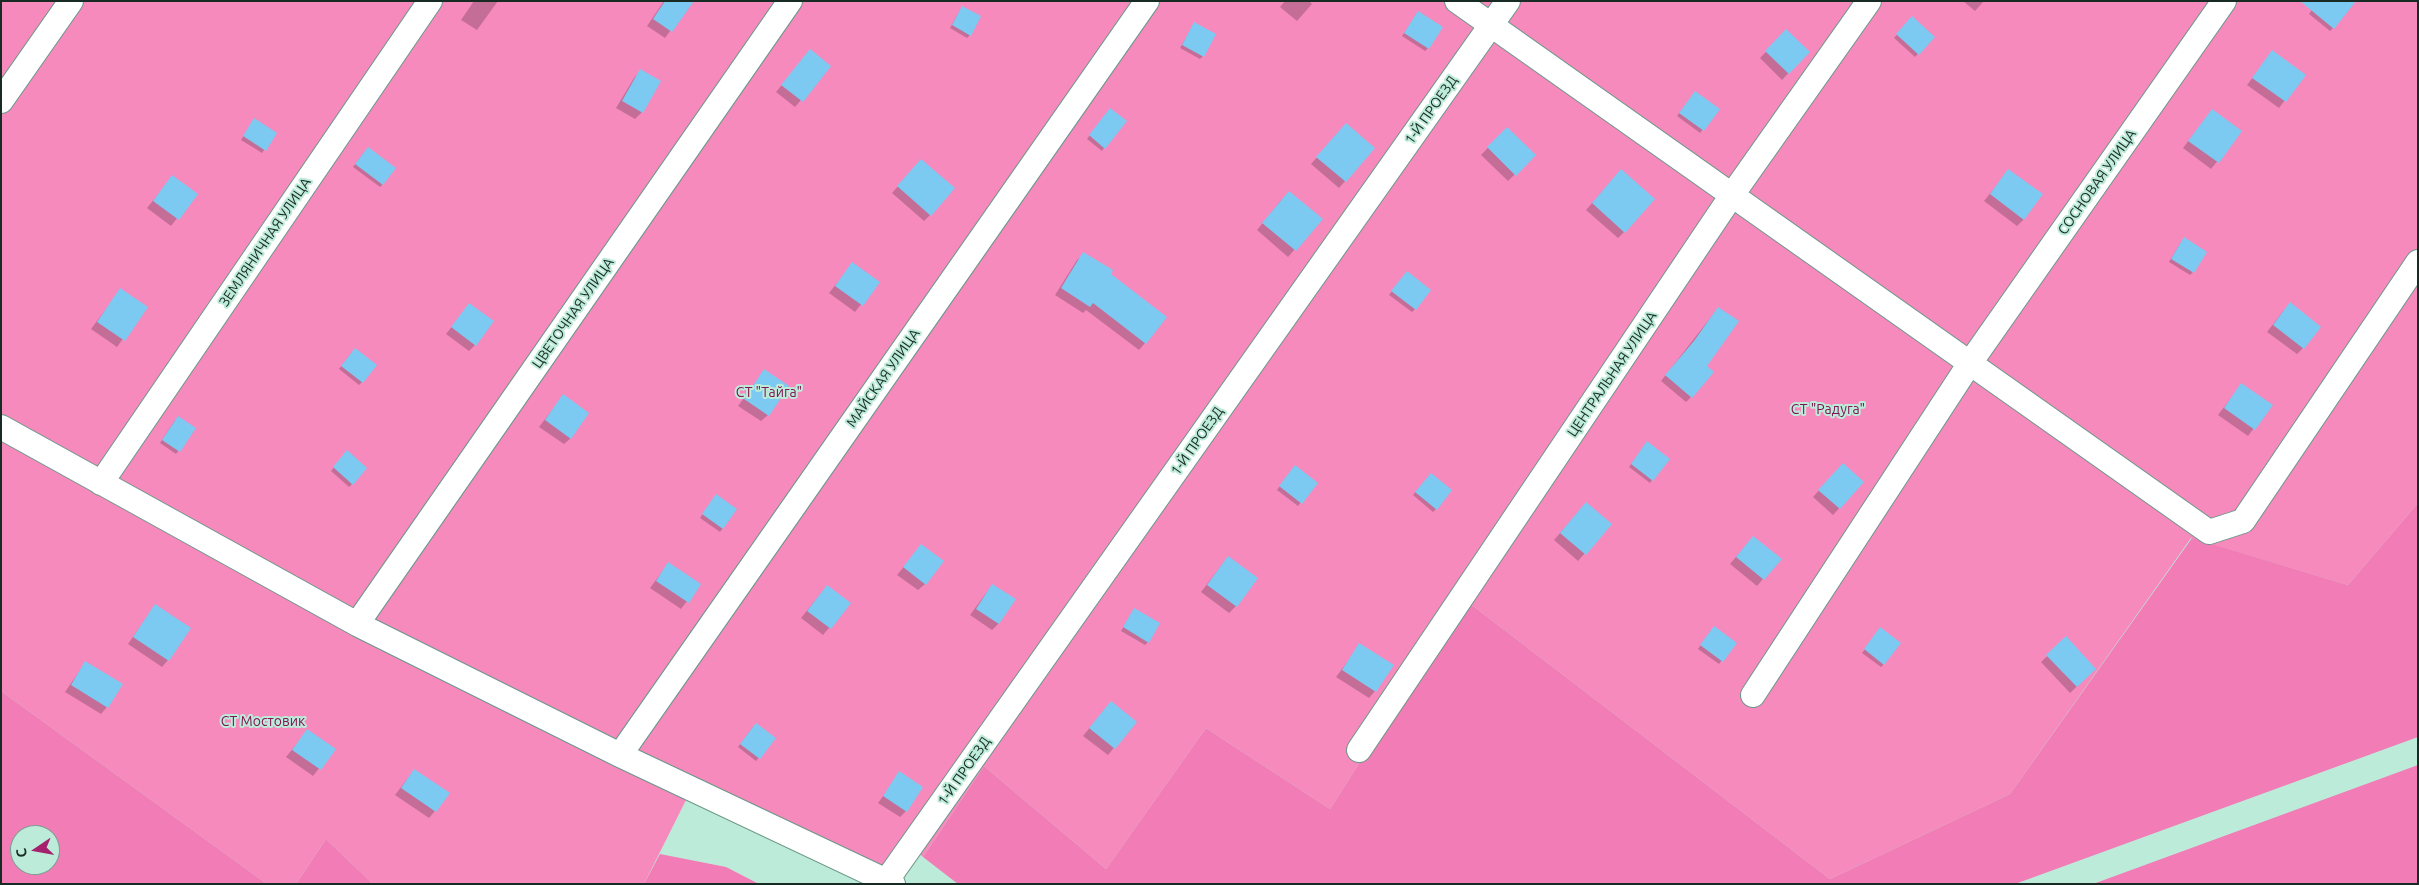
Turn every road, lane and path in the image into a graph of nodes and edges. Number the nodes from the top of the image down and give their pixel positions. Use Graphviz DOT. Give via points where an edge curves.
graph roads {
  1 [pos="71,1"];
  2 [pos="430,1"];
  3 [pos="790,1"];
  4 [pos="1147,1"];
  5 [pos="1457,1"];
  6 [pos="1508,1"];
  7 [pos="1869,1"];
  8 [pos="2224,1"];
  9 [pos="1491,25"];
  10 [pos="1,101"];
  11 [pos="1732,195"];
  12 [pos="2418,262"];
  13 [pos="1970,363"];
  14 [pos="1,427"];
  15 [pos="101,482"];
  16 [pos="357,624"];
  17 [pos="1754,695"];
  18 [pos="1359,750"];
  19 [pos="620,755"];
  20 [pos="890,882"];
  1 -- 10 [label="street"];
  2 -- 15 [label="street, ЗЕМЛЯНИЧНАЯ УЛИЦА"];
  3 -- 16 [label="street, ЦВЕТОЧНАЯ УЛИЦА"];
  4 -- 19 [label="street, МАЙСКАЯ УЛИЦА"];
  5 -- 9 [label="street"];
  6 -- 9 [label="street, 1-Й ПРОЕЗД"];
  7 -- 11 [label="street, ЦЕНТРАЛЬНАЯ УЛИЦА"];
  8 -- 13 [label="street, СОСНОВАЯ УЛИЦА"];
  9 -- 11 [label="street"];
  9 -- 20 [label="street, 1-Й ПРОЕЗД"];
  11 -- 13 [label="street"];
  11 -- 18 [label="street, ЦЕНТРАЛЬНАЯ УЛИЦА"];
  12 -- 13 [label="street" via="2243,521 2209,532"];
  13 -- 17 [label="street, СОСНОВАЯ УЛИЦА"];
  14 -- 15 [label="street"];
  15 -- 16 [label="street"];
  16 -- 19 [label="street"];
  19 -- 20 [label="street"];
}
